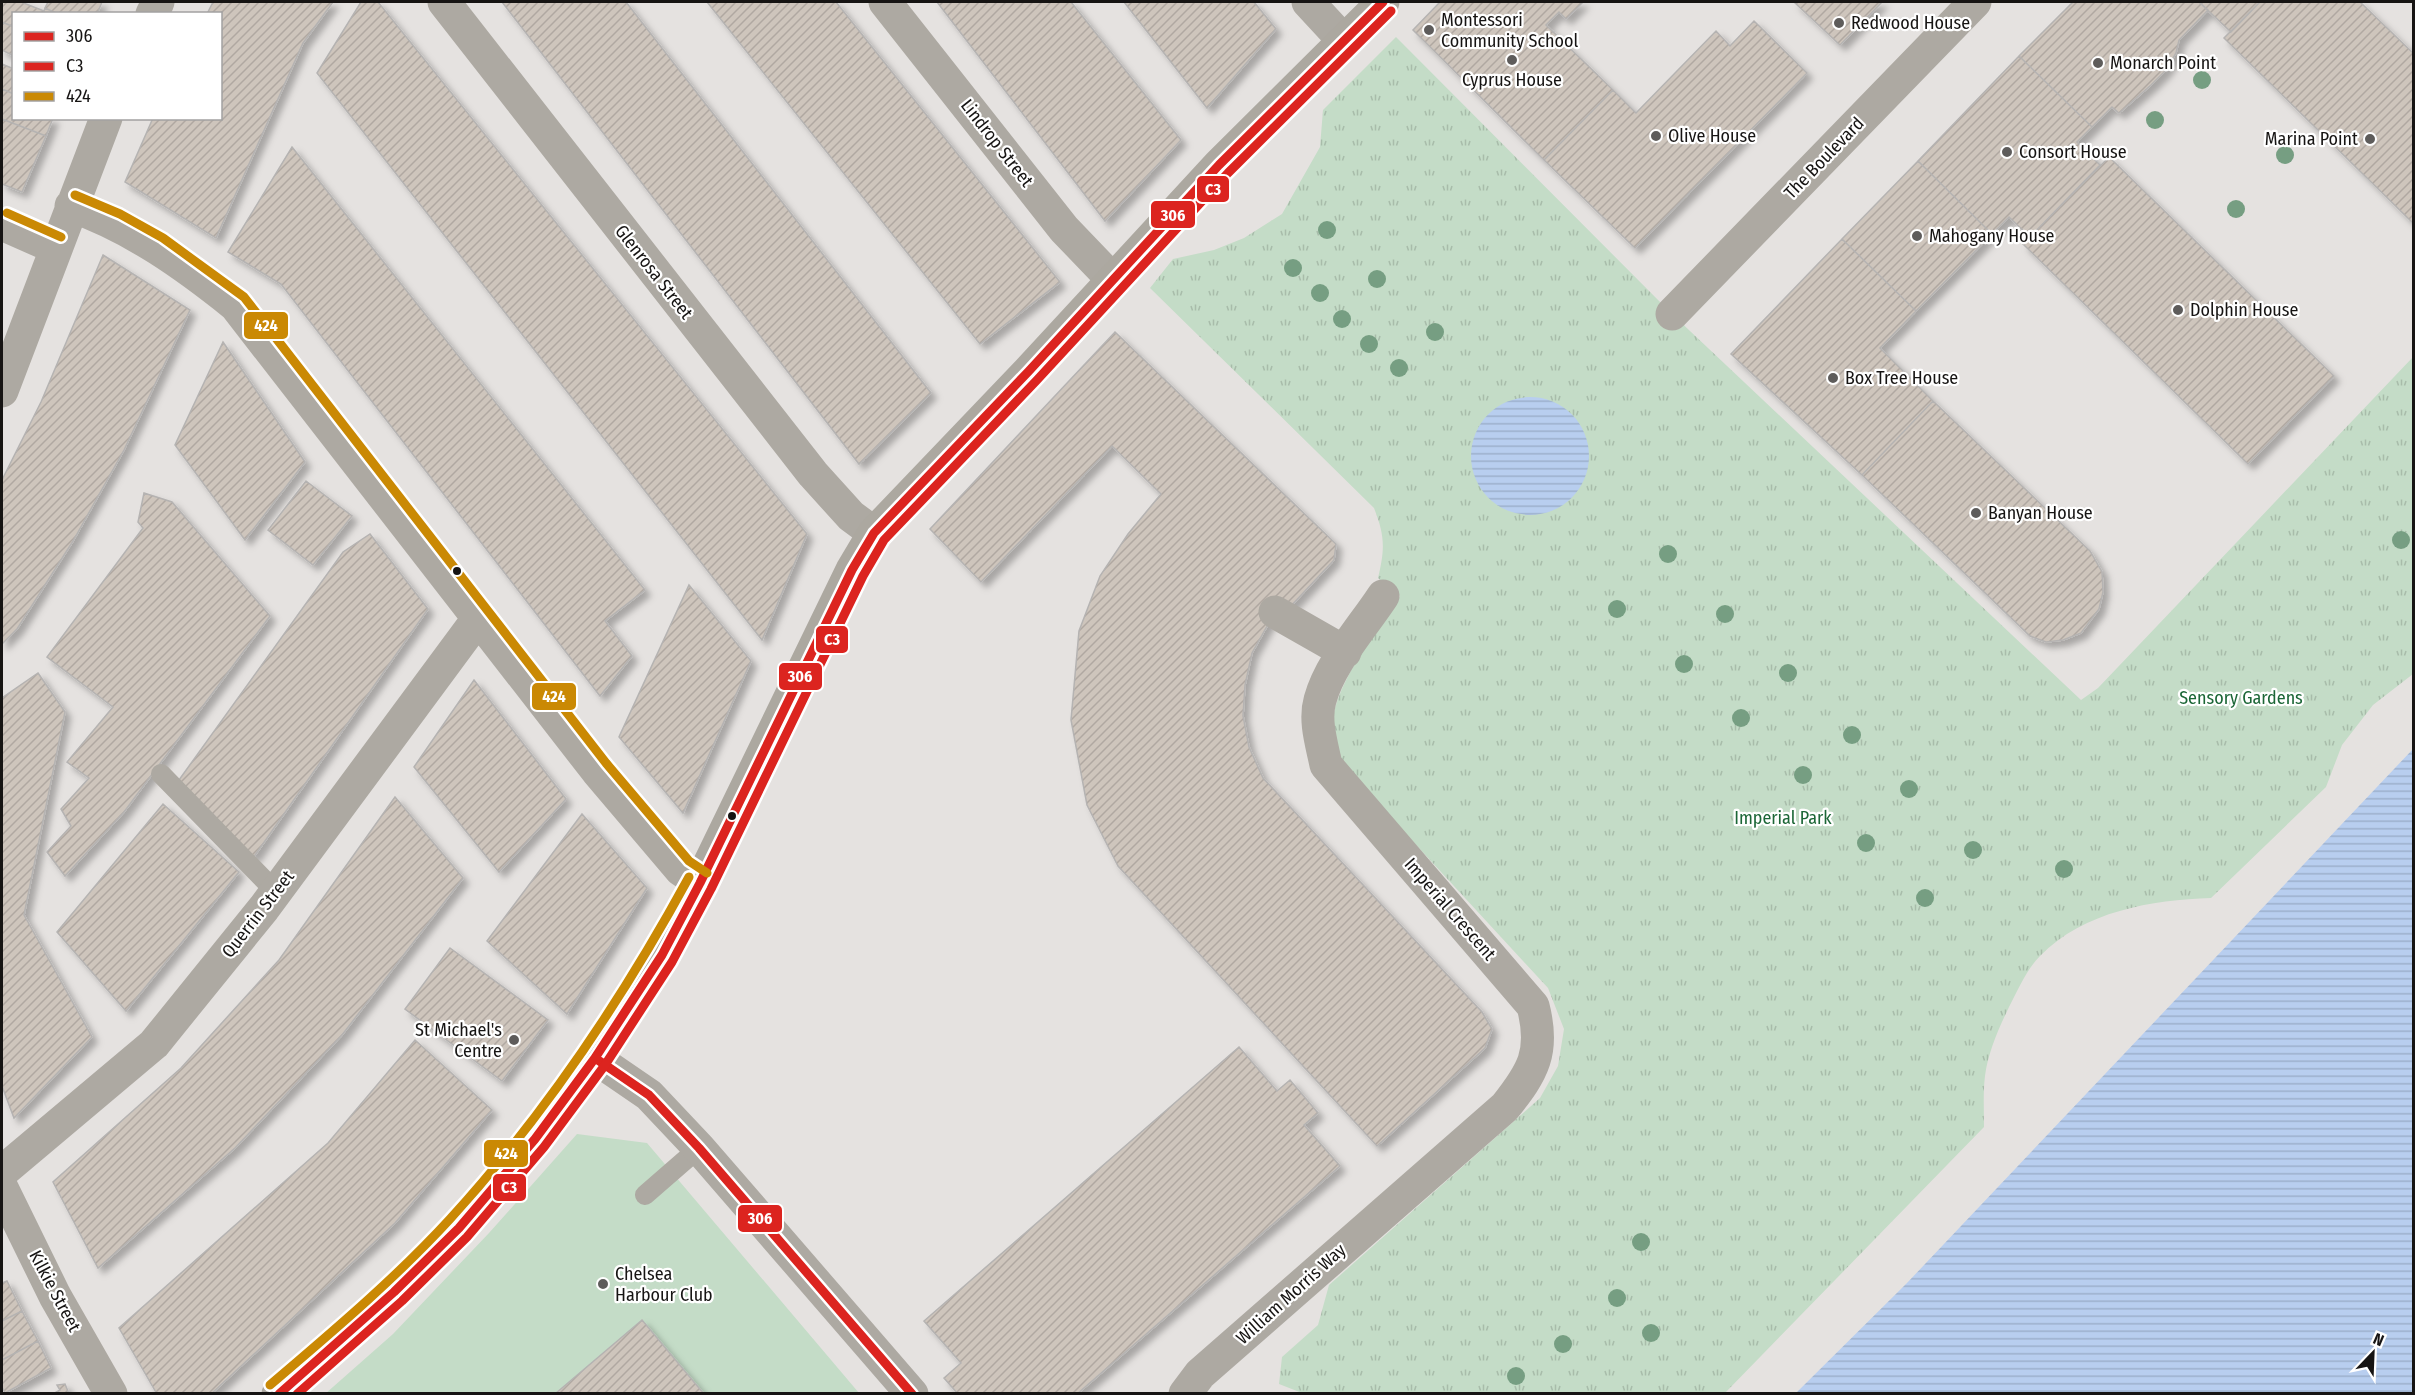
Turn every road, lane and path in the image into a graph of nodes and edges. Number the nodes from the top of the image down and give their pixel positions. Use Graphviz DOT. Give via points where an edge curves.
graph roads {
  1 [pos="444,2"];
  2 [pos="885,2"];
  3 [pos="1308,2"];
  4 [pos="1383,2"];
  5 [pos="1976,2"];
  6 [pos="1345,42"];
  7 [pos="105,120"];
  8 [pos="71,206"];
  9 [pos="2,224"];
  10 [pos="56,248"];
  11 [pos="1113,280"];
  12 [pos="1672,314"];
  13 [pos="2,392"];
  14 [pos="874,533"];
  15 [pos="1383,596"];
  16 [pos="1275,612"];
  17 [pos="477,620"];
  18 [pos="1346,652"];
  19 [pos="160,774"];
  20 [pos="700,883"];
  21 [pos="276,892"];
  22 [pos="595,1058"];
  23 [pos="699,1148"];
  24 [pos="2,1172"];
  25 [pos="2,1188"];
  26 [pos="645,1195"];
  27 [pos="1399,1197"];
  28 [pos="111,1394"];
  29 [pos="278,1394"];
  30 [pos="912,1394"];
  31 [pos="1185,1394"];
  1 -- 14 [label="street, Glenrosa Street" via="813,474 850,516"];
  2 -- 11 [label="street, Lindrop Street" via="1064,229"];
  3 -- 6 [label="street"];
  4 -- 6 [label="street"];
  5 -- 12 [label="street, The Boulevard"];
  6 -- 11 [label="street" via="1219,165"];
  7 -- 8 [label="street"];
  8 -- 10 [label="street"];
  8 -- 17 [label="street" via="95,214 175,258 236,305"];
  9 -- 10 [label="street"];
  10 -- 13 [label="street"];
  11 -- 14 [label="street"];
  14 -- 20 [label="street" via="852,570"];
  15 -- 18 [label="street, Imperial Crescent"];
  16 -- 18 [label="street"];
  17 -- 20 [label="street" via="662,849"];
  17 -- 21 [label="street, Querrin Street"];
  18 -- 27 [label="street, Imperial Crescent" via="1320,701 1318,726 1326,765 1533,1006 1540,1032 1535,1059 1505,1107"];
  19 -- 21 [label="lane"];
  20 -- 22 [label="street" via="662,955"];
  21 -- 24 [label="street, Querrin Street" via="154,1044"];
  22 -- 23 [label="street" via="649,1095"];
  22 -- 29 [label="street" via="535,1139 459,1228 355,1329"];
  23 -- 26 [label="lane"];
  23 -- 30 [label="street"];
  25 -- 28 [label="street, Kilkie Street" via="55,1296"];
  27 -- 31 [label="street, William Morris Way" via="1200,1374"];
}
